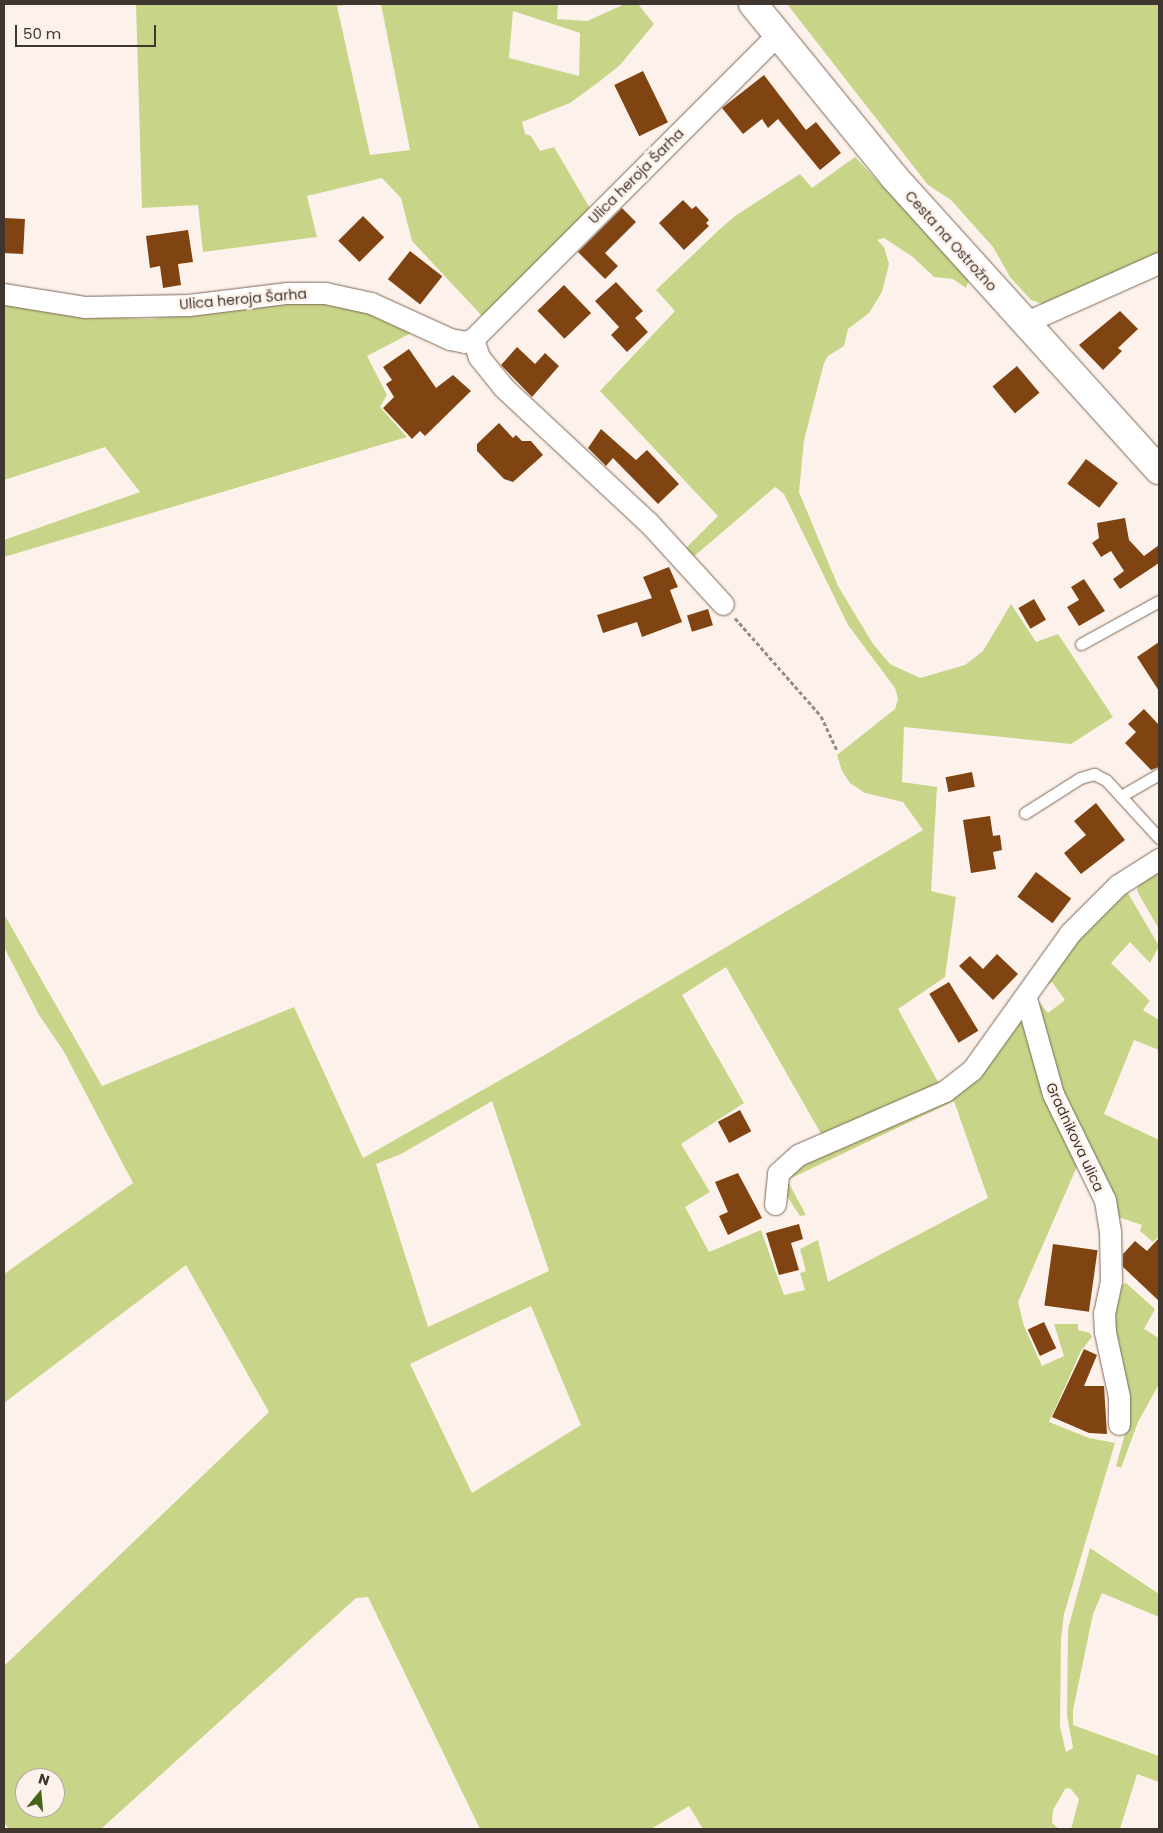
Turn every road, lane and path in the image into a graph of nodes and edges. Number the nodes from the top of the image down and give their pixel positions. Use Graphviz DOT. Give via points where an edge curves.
graph roads {
  1 [pos="753,4"];
  2 [pos="778,34"];
  3 [pos="1159,263"];
  4 [pos="4,294"];
  5 [pos="1035,319"];
  6 [pos="473,339"];
  7 [pos="1159,470"];
  8 [pos="1159,601"];
  9 [pos="724,604"];
  10 [pos="1081,644"];
  11 [pos="837,750"];
  12 [pos="1159,774"];
  13 [pos="1122,796"];
  14 [pos="1025,813"];
  15 [pos="1159,838"];
  16 [pos="1159,859"];
  17 [pos="1026,998"];
  18 [pos="775,1204"];
  19 [pos="1119,1424"];
  1 -- 2 [label="street, Cesta na Ostrožno"];
  2 -- 5 [label="street, Cesta na Ostrožno" via="894,177"];
  2 -- 6 [label="street, Ulica heroja Šarha"];
  3 -- 5 [label="street"];
  4 -- 6 [label="street, Ulica heroja Šarha" via="84,307 188,305 288,293 325,293 371,302 450,339 465,342"];
  5 -- 7 [label="street, Cesta na Ostrožno"];
  6 -- 9 [label="street" via="479,357 503,387 648,522"];
  8 -- 10 [label="lane"];
  9 -- 11 [label="path" via="820,716"];
  12 -- 13 [label="lane"];
  13 -- 14 [label="lane" via="1101,776 1087,775"];
  13 -- 15 [label="lane"];
  16 -- 17 [label="street" via="1118,885 1098,903 1044,966"];
  17 -- 18 [label="street" via="972,1070 945,1091 820,1144 783,1166 775,1184"];
  17 -- 19 [label="street, Gradnikova ulica" via="1053,1094 1105,1200 1110,1231 1111,1281 1104,1313 1105,1332 1119,1397"];
}
